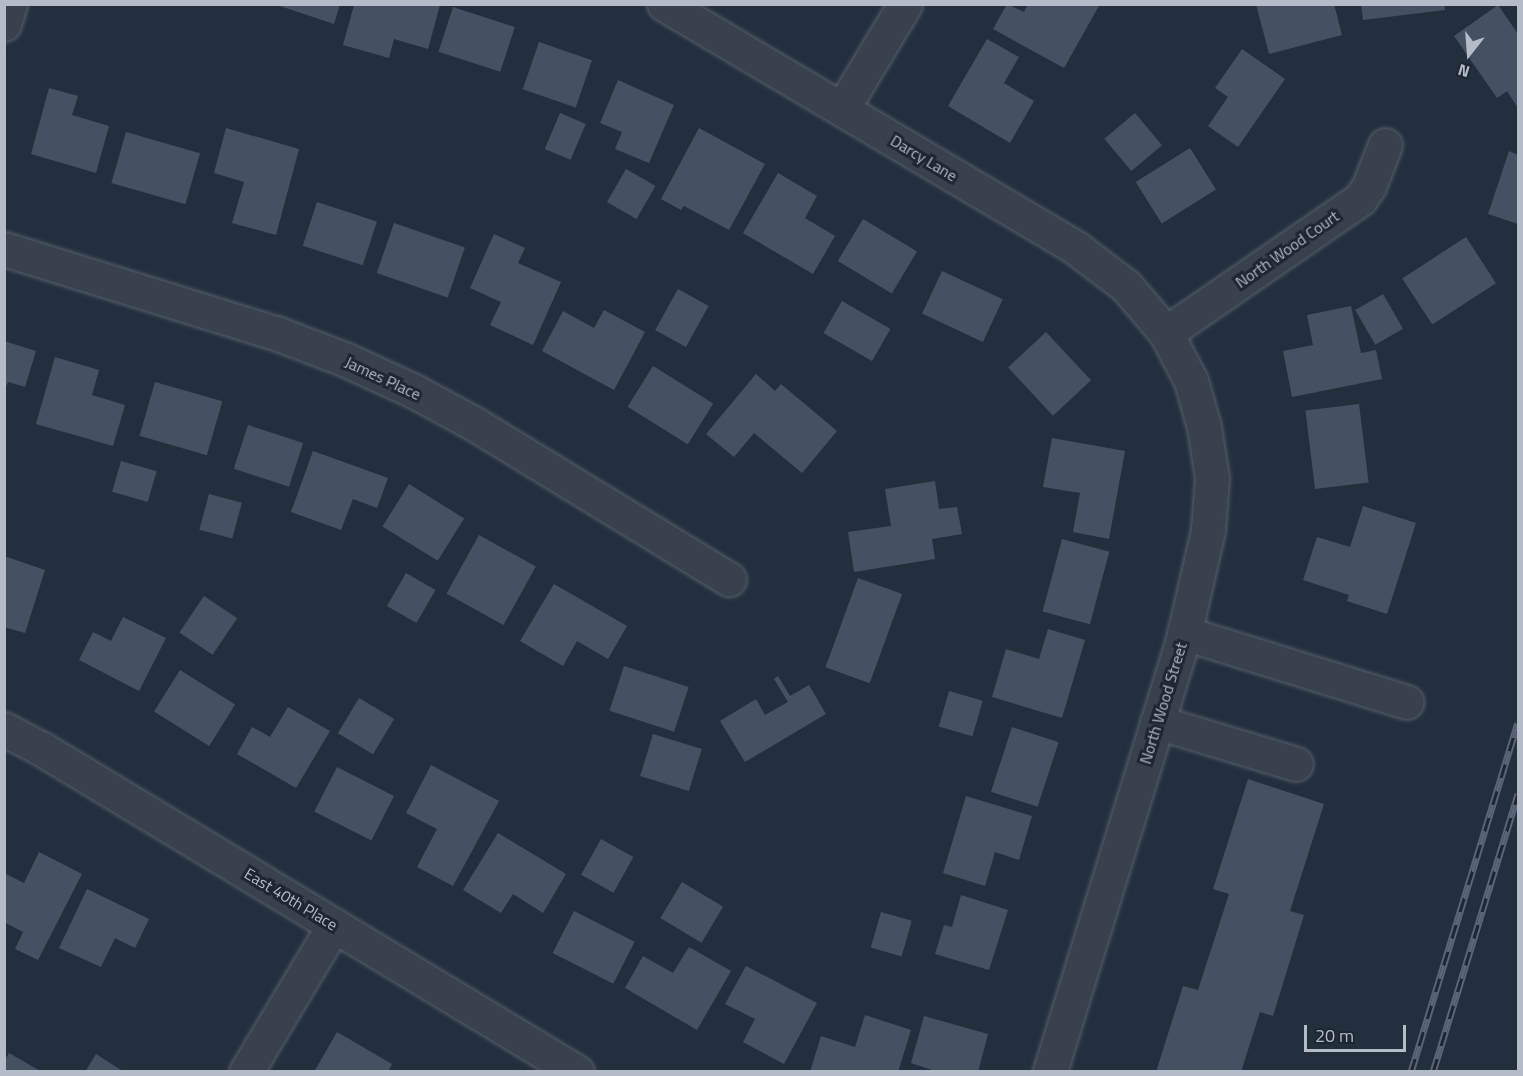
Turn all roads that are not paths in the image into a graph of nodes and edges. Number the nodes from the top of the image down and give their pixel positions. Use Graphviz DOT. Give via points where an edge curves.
graph roads {
  1 [pos="10,4"];
  2 [pos="664,4"];
  3 [pos="905,4"];
  4 [pos="4,24"];
  5 [pos="842,109"];
  6 [pos="1385,145"];
  7 [pos="4,249"];
  8 [pos="1166,333"];
  9 [pos="729,579"];
  10 [pos="1184,633"];
  11 [pos="1407,702"];
  12 [pos="1157,722"];
  13 [pos="4,729"];
  14 [pos="1296,764"];
  15 [pos="334,925"];
  16 [pos="246,1071"];
  17 [pos="577,1071"];
  18 [pos="1050,1071"];
  1 -- 4 [label="street"];
  2 -- 5 [label="street, Darcy Lane"];
  3 -- 5 [label="street"];
  5 -- 8 [label="street, Darcy Lane" via="1076,248 1126,286"];
  6 -- 8 [label="street, North Wood Court" via="1360,199"];
  7 -- 9 [label="street, James Place" via="276,333 384,377 473,423"];
  8 -- 10 [label="street, North Wood Street" via="1191,381 1212,478 1208,530"];
  10 -- 11 [label="street"];
  10 -- 12 [label="street, North Wood Street"];
  12 -- 14 [label="street"];
  12 -- 18 [label="street, North Wood Street"];
  13 -- 15 [label="street, East 40th Place"];
  15 -- 16 [label="street"];
  15 -- 17 [label="street, East 40th Place"];
}
